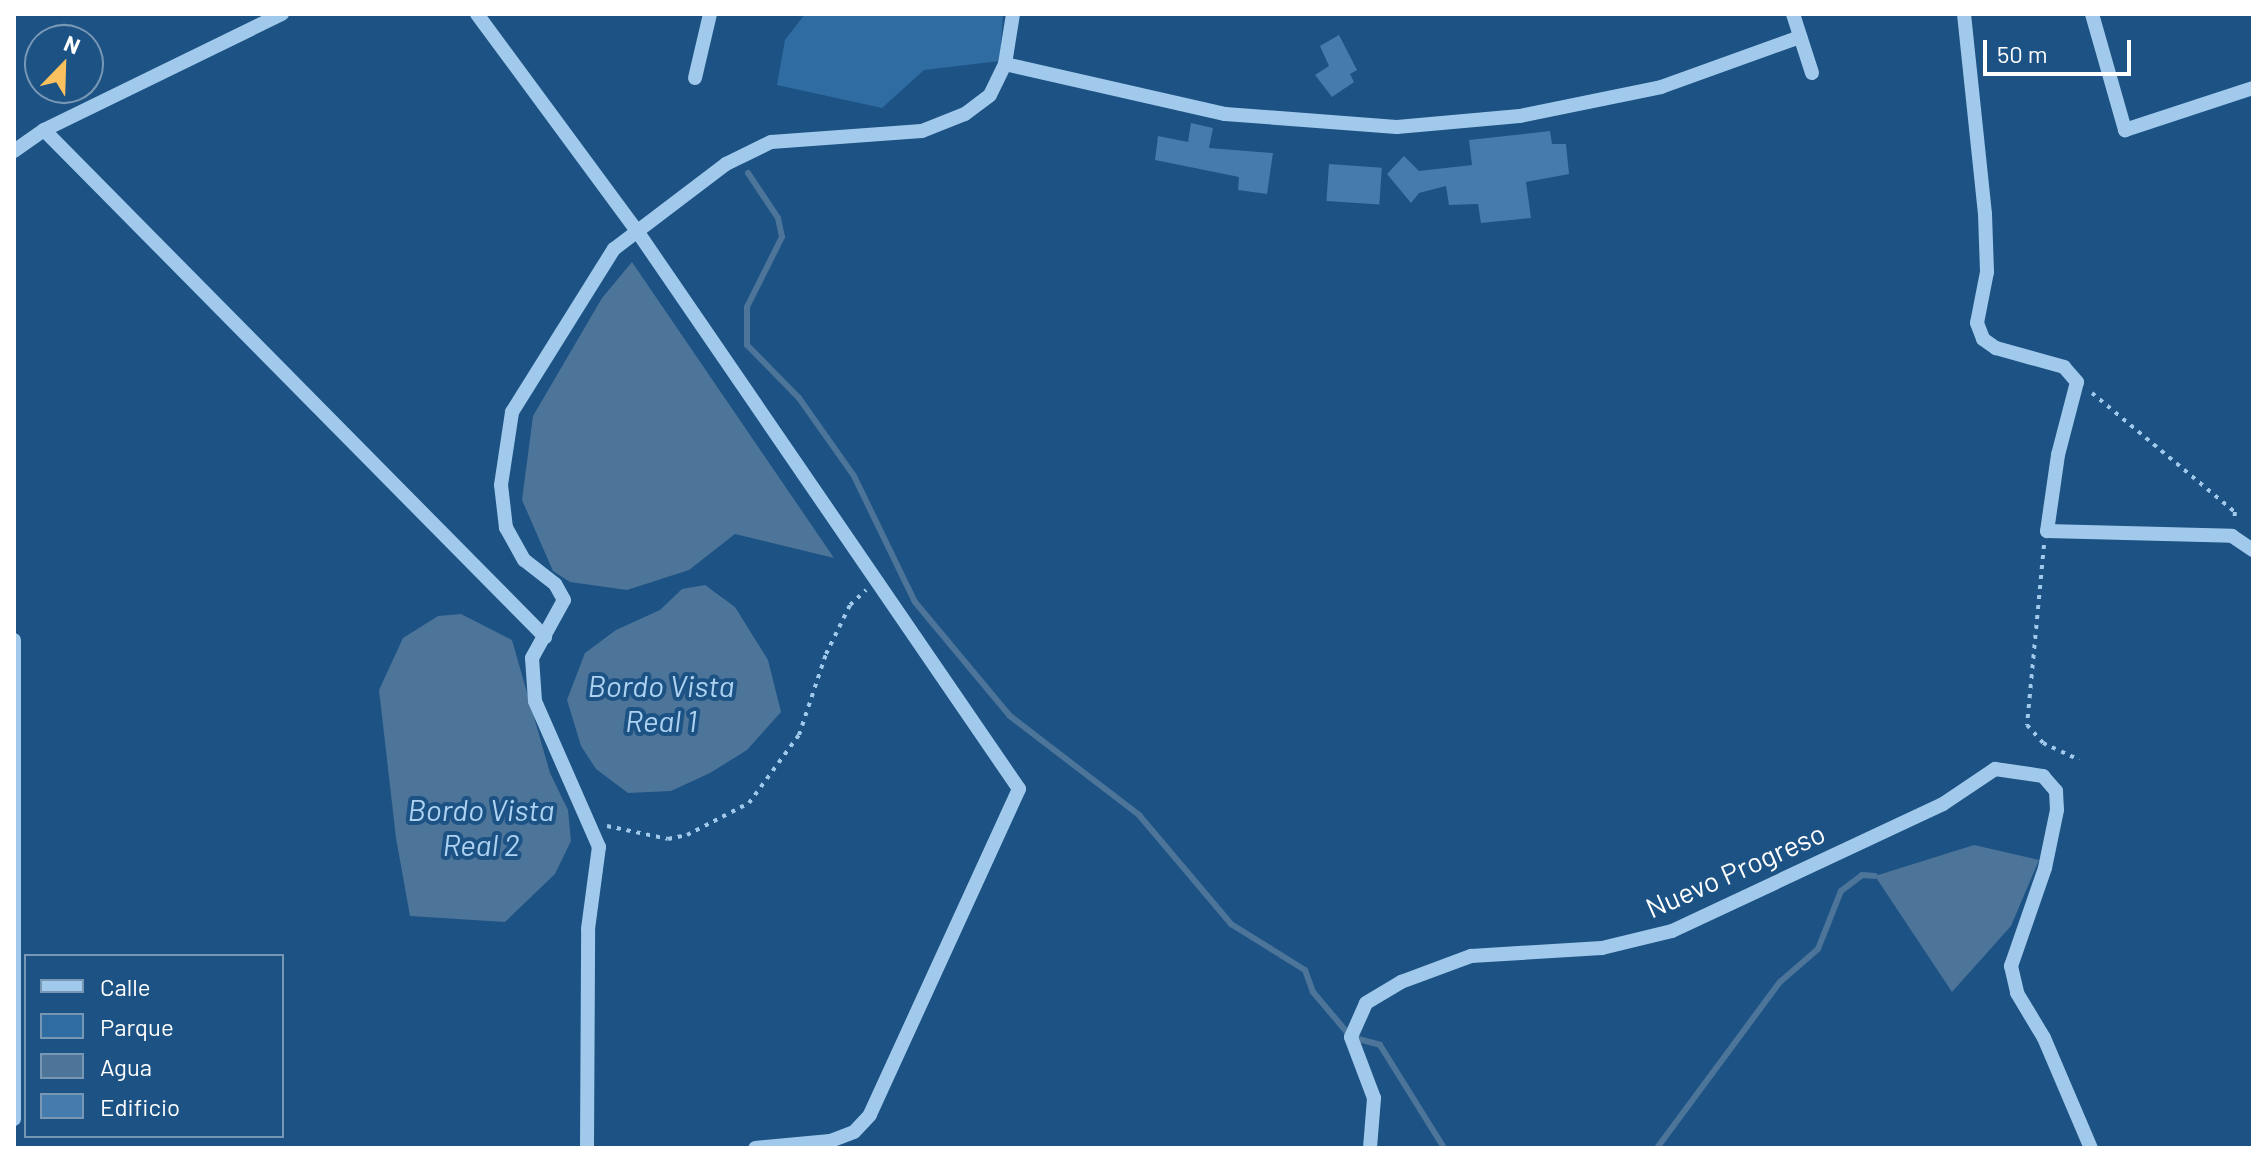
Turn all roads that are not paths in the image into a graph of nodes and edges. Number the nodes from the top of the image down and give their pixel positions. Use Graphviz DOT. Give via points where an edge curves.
graph roads {
  1 [pos="282,14"];
  2 [pos="477,14"];
  3 [pos="710,14"];
  4 [pos="1013,14"];
  5 [pos="1793,14"];
  6 [pos="1964,14"];
  7 [pos="2092,14"];
  8 [pos="1800,37"];
  9 [pos="1005,64"];
  10 [pos="1812,73"];
  11 [pos="695,78"];
  12 [pos="2253,88"];
  13 [pos="44,130"];
  14 [pos="14,151"];
  15 [pos="637,231"];
  16 [pos="2253,550"];
  17 [pos="545,637"];
  18 [pos="14,640"];
  19 [pos="14,1119"];
  20 [pos="587,1148"];
  21 [pos="755,1148"];
  22 [pos="1370,1148"];
  23 [pos="2091,1148"];
  1 -- 13 [label="street"];
  2 -- 15 [label="street"];
  3 -- 11 [label="street"];
  4 -- 9 [label="street"];
  5 -- 8 [label="street"];
  6 -- 16 [label="street" via="1985,214 1987,272 1977,323 1983,339 1996,348 2064,367 2077,382 2058,455 2047,531 2232,536"];
  7 -- 12 [label="street" via="2125,130"];
  8 -- 9 [label="street" via="1661,87 1520,116 1397,127 1225,114"];
  8 -- 10 [label="street"];
  9 -- 15 [label="street" via="990,95 965,114 922,131 771,142 726,164"];
  13 -- 14 [label="street"];
  13 -- 17 [label="street"];
  15 -- 17 [label="street" via="614,249 512,412 501,485 506,528 524,560 555,584 564,600"];
  15 -- 21 [label="street" via="1019,789 870,1115 854,1132 830,1141"];
  17 -- 20 [label="street" via="532,658 535,701 590,819 600,866 588,929"];
  18 -- 19 [label="street"];
  22 -- 23 [label="street, Nuevo Progreso" via="1374,1098 1351,1037 1366,1003 1401,982 1471,956 1602,948 1672,931 1943,804 1995,769 2043,776 2056,791 2045,868 2011,966 2017,993 2056,1063"];
}
